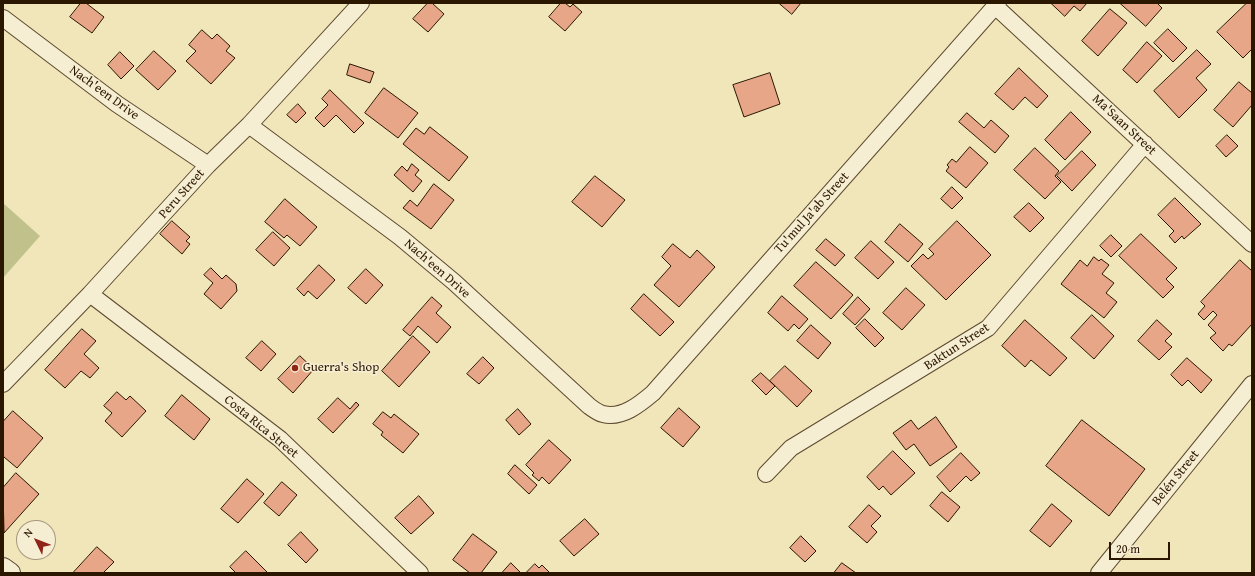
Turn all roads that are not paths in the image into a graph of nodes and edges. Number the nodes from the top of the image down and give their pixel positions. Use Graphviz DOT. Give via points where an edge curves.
graph roads {
  1 [pos="361,3"];
  2 [pos="997,4"];
  3 [pos="3,18"];
  4 [pos="249,124"];
  5 [pos="1144,144"];
  6 [pos="208,165"];
  7 [pos="1252,244"];
  8 [pos="90,294"];
  9 [pos="3,384"];
  10 [pos="1252,384"];
  11 [pos="619,414"];
  12 [pos="766,474"];
  13 [pos="3,568"];
  14 [pos="10,573"];
  15 [pos="420,573"];
  16 [pos="1099,573"];
  1 -- 4 [label="street, Peru Street"];
  2 -- 5 [label="street, Ma'Saan Street"];
  2 -- 11 [label="street, Tu'mul Ja'ab Street" via="653,393 638,406"];
  3 -- 6 [label="street, Nach'een Drive" via="117,104"];
  4 -- 6 [label="street, Peru Street"];
  4 -- 11 [label="street, Nach'een Drive" via="400,237 454,282 589,406 603,414"];
  5 -- 7 [label="street, Ma'Saan Street"];
  5 -- 12 [label="street, Baktun Street" via="988,328 791,448"];
  6 -- 8 [label="street, Peru Street"];
  8 -- 9 [label="street, Peru Street"];
  8 -- 15 [label="street, Costa Rica Street" via="280,439"];
  10 -- 16 [label="street, Belén Street"];
  13 -- 14 [label="street"];
}
